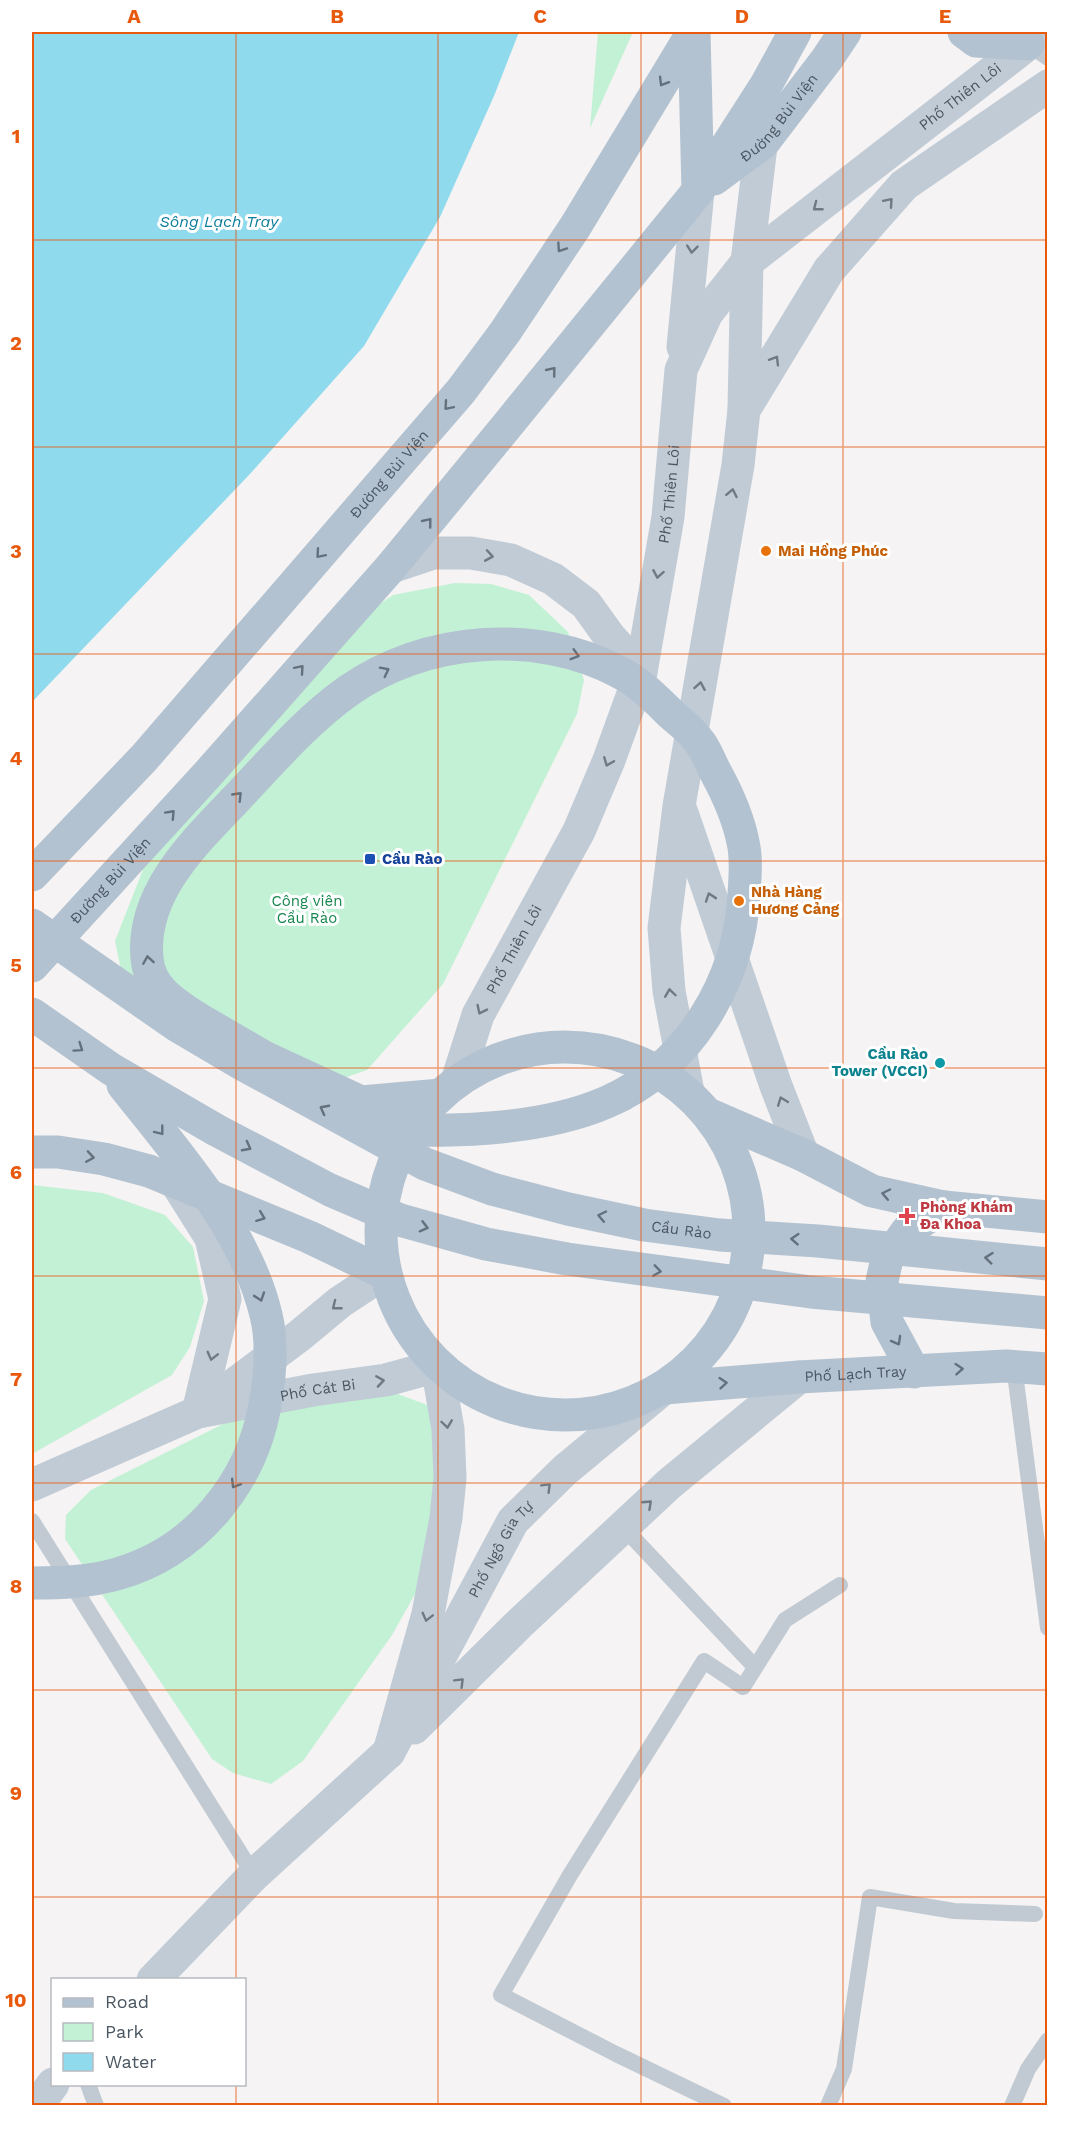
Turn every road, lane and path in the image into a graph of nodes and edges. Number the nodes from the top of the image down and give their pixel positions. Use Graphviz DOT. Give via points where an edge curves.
graph roads {
  1 [pos="693,32"];
  2 [pos="795,32"];
  3 [pos="845,32"];
  4 [pos="964,32"];
  5 [pos="1041,44"];
  6 [pos="766,85"];
  7 [pos="1047,86"];
  8 [pos="763,143"];
  9 [pos="698,191"];
  10 [pos="747,262"];
  11 [pos="681,370"];
  12 [pos="744,410"];
  13 [pos="391,567"];
  14 [pos="641,672"];
  15 [pos="679,806"];
  16 [pos="32,875"];
  17 [pos="32,925"];
  18 [pos="32,966"];
  19 [pos="32,1014"];
  20 [pos="111,1069"];
  21 [pos="449,1088"];
  22 [pos="688,1092"];
  23 [pos="710,1115"];
  24 [pos="363,1130"];
  25 [pos="32,1152"];
  26 [pos="803,1155"];
  27 [pos="163,1178"];
  28 [pos="944,1207"];
  29 [pos="1047,1217"];
  30 [pos="1047,1264"];
  31 [pos="384,1273"];
  32 [pos="1047,1313"];
  33 [pos="437,1366"];
  34 [pos="1014,1366"];
  35 [pos="1047,1369"];
  36 [pos="914,1372"];
  37 [pos="799,1377"];
  38 [pos="664,1388"];
  39 [pos="198,1412"];
  40 [pos="32,1485"];
  41 [pos="32,1521"];
  42 [pos="623,1527"];
  43 [pos="32,1583"];
  44 [pos="840,1585"];
  45 [pos="1047,1628"];
  46 [pos="755,1667"];
  47 [pos="389,1752"];
  48 [pos="254,1875"];
  49 [pos="1035,1914"];
  50 [pos="155,1978"];
  51 [pos="1047,2040"];
  52 [pos="51,2086"];
  53 [pos="88,2086"];
  54 [pos="37,2106"];
  55 [pos="96,2106"];
  56 [pos="724,2106"];
  57 [pos="828,2106"];
  58 [pos="1012,2106"];
  1 -- 9 [label="main road"];
  1 -- 16 [label="main road, Đường Bùi Viện, one-way" via="575,227 461,391 144,758"];
  2 -- 6 [label="main road, Đường Bùi Viện"];
  3 -- 8 [label="main road, Đường Bùi Viện"];
  4 -- 5 [label="main road" via="976,41"];
  5 -- 10 [label="main road, Phố Thiên Lôi, one-way"];
  6 -- 8 [label="main road"];
  6 -- 9 [label="main road, Đường Bùi Viện"];
  12 -- 7 [label="main road, one-way" via="830,270 904,185"];
  8 -- 9 [label="main road, Đường Bùi Viện"];
  8 -- 10 [label="main road"];
  9 -- 11 [label="main road, one-way"];
  13 -- 9 [label="main road, Đường Bùi Viện, one-way"];
  10 -- 11 [label="main road, Phố Thiên Lôi" via="707,313"];
  10 -- 12 [label="main road"];
  11 -- 14 [label="main road, Phố Thiên Lôi, one-way" via="668,517"];
  15 -- 12 [label="main road, one-way"];
  13 -- 14 [label="main road, one-way" via="433,553 471,553 511,560 553,579 586,604"];
  18 -- 13 [label="main road, Đường Bùi Viện, one-way"];
  14 -- 21 [label="main road, Phố Thiên Lôi, one-way" via="579,831 477,1015"];
  22 -- 15 [label="main road, one-way" via="669,991 664,928"];
  26 -- 15 [label="main road, one-way"];
  24 -- 17 [label="main road, Cầu Rào, one-way, bridge" via="176,1025"];
  19 -- 20 [label="main road, one-way, bridge"];
  20 -- 32 [label="main road, one-way, bridge" via="330,1190 400,1220 486,1244 743,1284"];
  20 -- 43 [label="main road, one-way, bridge" via="223,1217 252,1274 266,1315 269,1386 262,1423 248,1462 205,1523 150,1561 117,1574 70,1583"];
  21 -- 22 [label="main road" via="501,1058 549,1046 599,1048 647,1064"];
  21 -- 24 [label="main road, one-way, bridge" via="361,1102 264,1057 197,1018 156,986 147,962 147,933 154,903 191,846 304,727 350,689 414,657 443,649 485,643 552,648 620,672 649,691 698,740 734,806 744,845 743,918 735,955 720,993 698,1029 673,1057 607,1102 533,1123 431,1132"];
  21 -- 31 [label="main road" via="409,1132 389,1177 380,1225"];
  22 -- 23 [label="main road"];
  23 -- 26 [label="main road"];
  23 -- 38 [label="main road" via="728,1142 747,1195 750,1250 735,1304 706,1351"];
  30 -- 24 [label="main road, Cầu Rào, one-way, bridge" via="644,1225 492,1189 425,1164"];
  25 -- 27 [label="main road, one-way" via="104,1159"];
  28 -- 26 [label="main road, one-way" via="872,1191"];
  27 -- 31 [label="main road, one-way" via="282,1225"];
  27 -- 39 [label="main road, one-way" via="211,1238 225,1299"];
  28 -- 29 [label="main road"];
  28 -- 36 [label="main road, one-way" via="907,1231 887,1259 882,1281 887,1322"];
  31 -- 33 [label="main road" via="404,1324"];
  31 -- 39 [label="main road, Phố Cát Bi, one-way" via="340,1302"];
  33 -- 38 [label="main road" via="488,1401 547,1416 608,1412"];
  39 -- 33 [label="main road, Phố Cát Bi, one-way" via="386,1380"];
  33 -- 47 [label="main road, one-way" via="448,1429 450,1478 446,1518 428,1614"];
  34 -- 35 [label="main road, Phố Lạch Tray"];
  36 -- 34 [label="main road, Phố Lạch Tray, one-way"];
  34 -- 45 [label="lane"];
  36 -- 37 [label="main road, Phố Lạch Tray"];
  38 -- 37 [label="main road, Phố Lạch Tray, one-way"];
  42 -- 37 [label="main road, one-way"];
  47 -- 38 [label="main road, Phố Ngô Gia Tự, one-way" via="513,1521 565,1470"];
  39 -- 40 [label="main road, Phố Cát Bi"];
  41 -- 48 [label="lane"];
  42 -- 46 [label="lane"];
  47 -- 42 [label="main road, one-way"];
  44 -- 46 [label="lane" via="785,1620"];
  46 -- 56 [label="lane" via="743,1687 704,1661 570,1875 501,1995"];
  47 -- 48 [label="main road, Phố Ngô Gia Tự"];
  48 -- 50 [label="main road, Phố Ngô Gia Tự"];
  49 -- 57 [label="lane" via="954,1911 870,1897 844,2069"];
  51 -- 58 [label="lane" via="1028,2069"];
  52 -- 54 [label="main road"];
  53 -- 55 [label="lane"];
}
